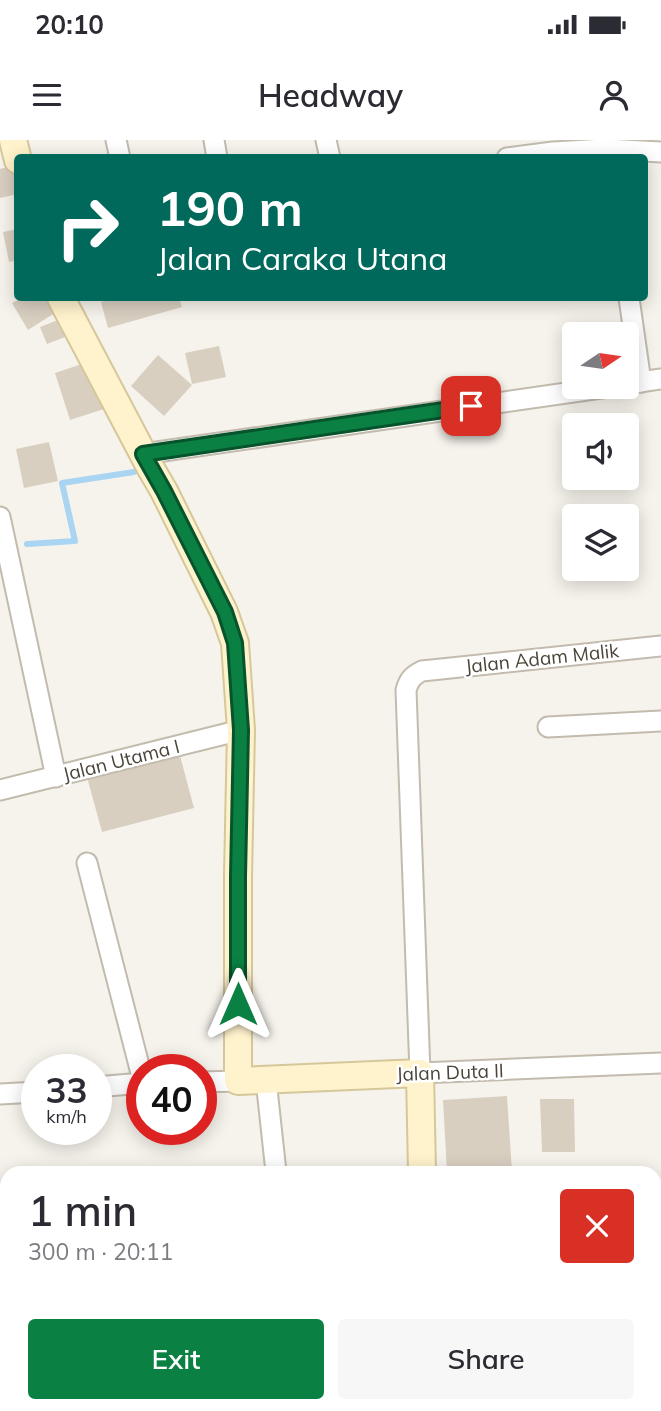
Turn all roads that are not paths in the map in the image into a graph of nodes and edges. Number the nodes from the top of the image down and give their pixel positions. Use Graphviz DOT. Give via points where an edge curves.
graph roads {
  1 [pos="661,152"];
  2 [pos="538,154"];
  3 [pos="63,301"];
  4 [pos="630,301"];
  5 [pos="643,382"];
  6 [pos="562,394"];
  7 [pos="146,460"];
  8 [pos="0,517"];
  9 [pos="661,646"];
  10 [pos="661,721"];
  11 [pos="548,727"];
  12 [pos="241,730"];
  13 [pos="56,777"];
  14 [pos="0,790"];
  15 [pos="87,863"];
  16 [pos="136,1054"];
  17 [pos="661,1063"];
  18 [pos="420,1073"];
  19 [pos="266,1080"];
  20 [pos="238,1081"];
  21 [pos="217,1082"];
  22 [pos="21,1092"];
  23 [pos="0,1094"];
  24 [pos="275,1166"];
  25 [pos="422,1166"];
  1 -- 2 [label="street" via="605,149"];
  3 -- 7 [label="street"];
  4 -- 5 [label="street"];
  6 -- 7 [label="street"];
  7 -- 12 [label="street" via="225,612 235,643"];
  8 -- 13 [label="street"];
  9 -- 18 [label="street, Jalan Adam Malik" via="422,671 409,680"];
  10 -- 11 [label="street"];
  12 -- 13 [label="street, Jalan Utama I"];
  12 -- 20 [label="street"];
  13 -- 14 [label="street, Jalan Utama I"];
  15 -- 16 [label="street"];
  17 -- 18 [label="street, Jalan Duta II"];
  18 -- 19 [label="street, Jalan Duta II"];
  18 -- 25 [label="street"];
  19 -- 20 [label="street, Jalan Duta II"];
  19 -- 24 [label="street"];
  20 -- 21 [label="street"];
  22 -- 23 [label="street"];
}
